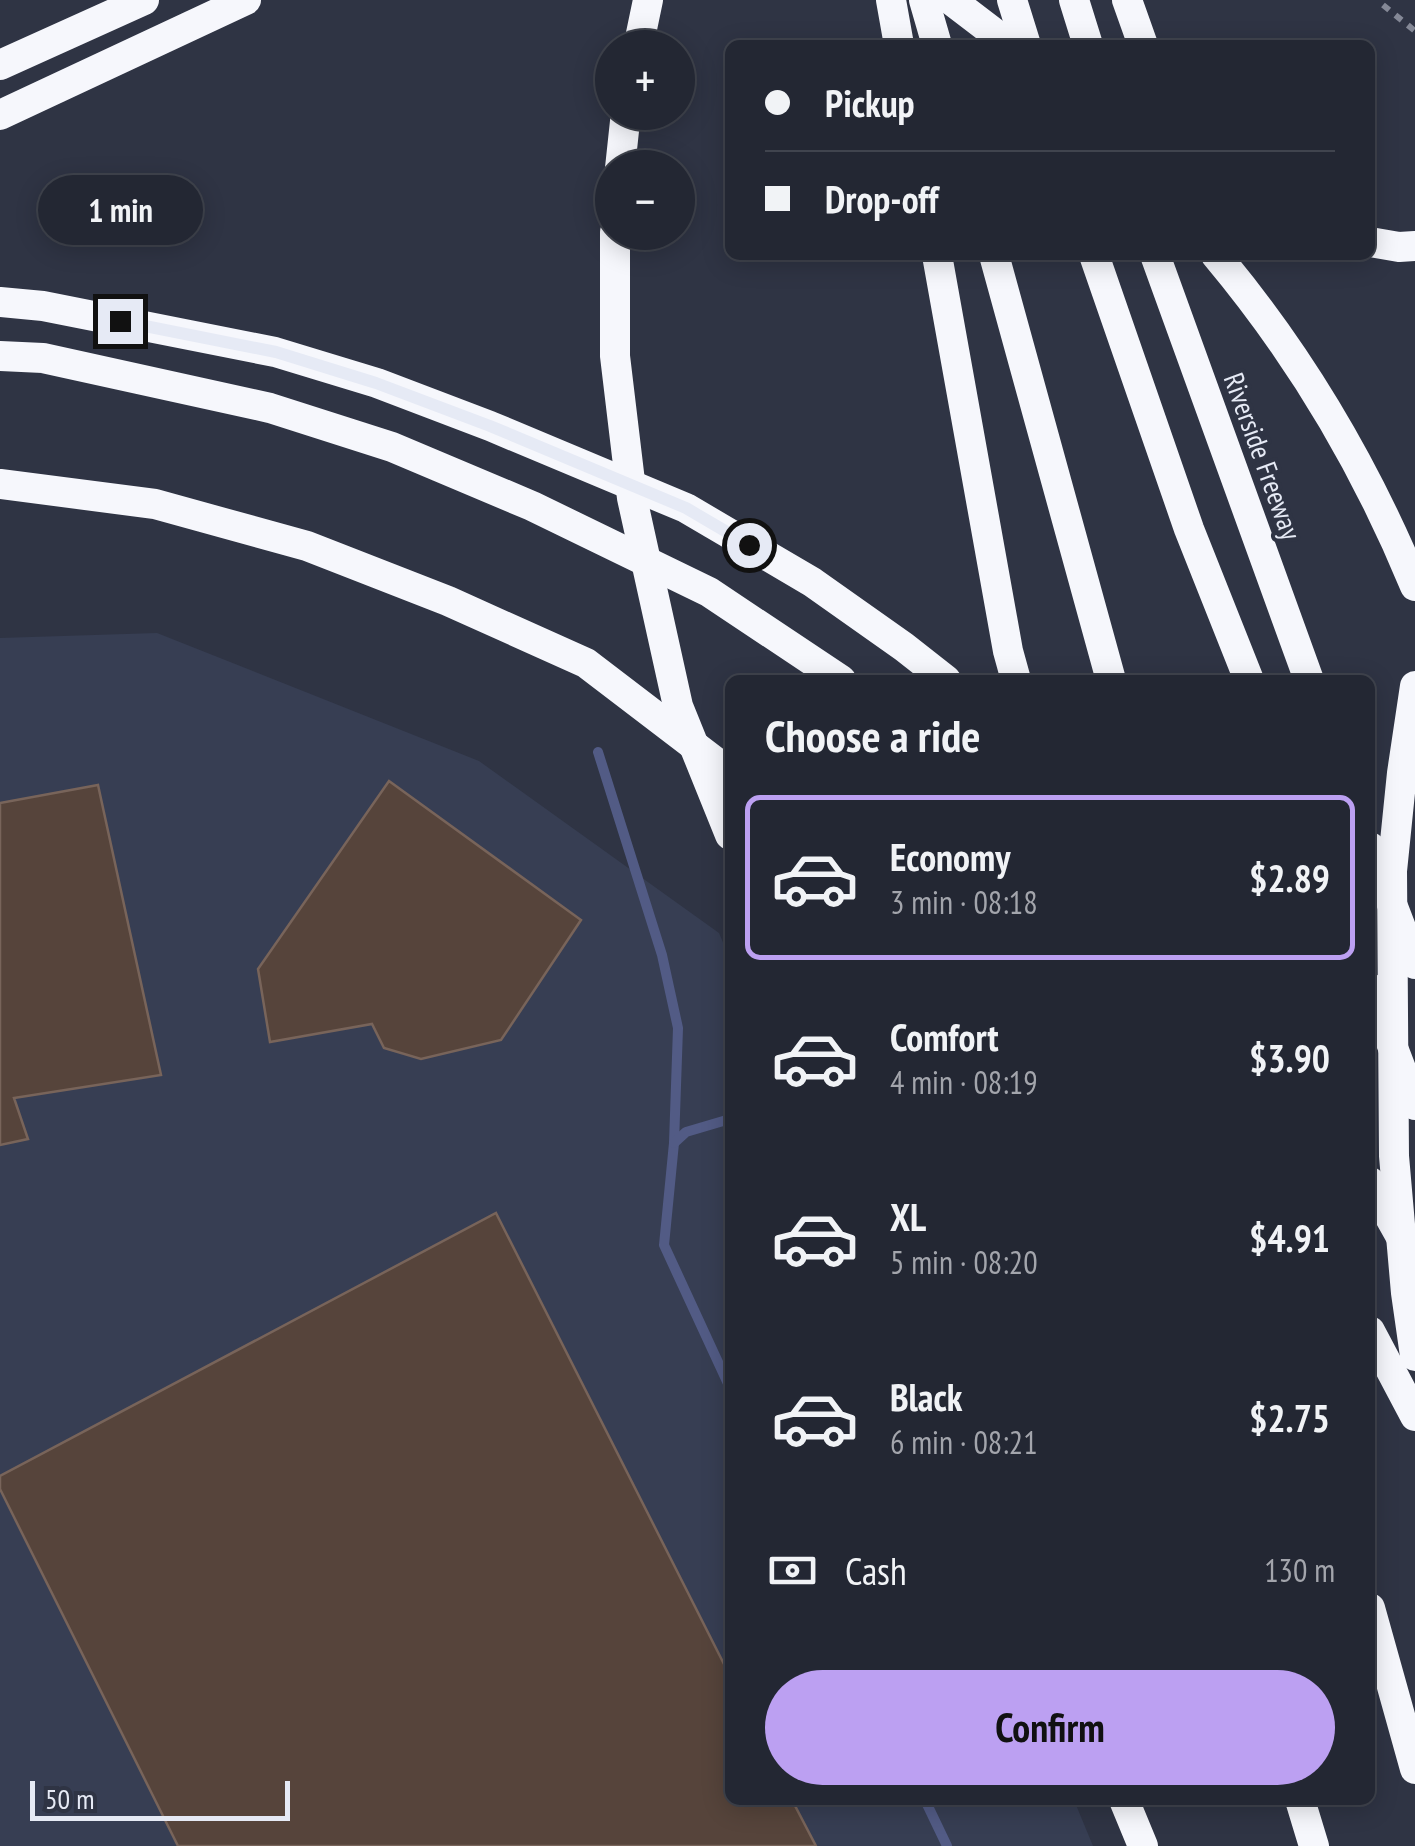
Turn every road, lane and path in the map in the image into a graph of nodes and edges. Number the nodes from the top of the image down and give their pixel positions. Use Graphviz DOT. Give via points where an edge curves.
graph roads {
  1 [pos="144,0"];
  2 [pos="246,0"];
  3 [pos="648,0"];
  4 [pos="891,0"];
  5 [pos="924,0"];
  6 [pos="951,0"];
  7 [pos="1012,0"];
  8 [pos="1074,0"];
  9 [pos="1127,0"];
  10 [pos="1383,5"];
  11 [pos="642,30"];
  12 [pos="1415,31"];
  13 [pos="898,40"];
  14 [pos="935,40"];
  15 [pos="1003,40"];
  16 [pos="1024,40"];
  17 [pos="1086,40"];
  18 [pos="1141,40"];
  19 [pos="0,65"];
  20 [pos="0,115"];
  21 [pos="1375,243"];
  22 [pos="1415,246"];
  23 [pos="614,250"];
  24 [pos="938,260"];
  25 [pos="995,260"];
  26 [pos="1096,260"];
  27 [pos="1157,260"];
  28 [pos="1220,260"];
  29 [pos="0,302"];
  30 [pos="0,356"];
  31 [pos="0,484"];
  32 [pos="1415,586"];
  33 [pos="834,675"];
  34 [pos="940,675"];
  35 [pos="1015,675"];
  36 [pos="1110,675"];
  37 [pos="1246,675"];
  38 [pos="1307,675"];
  39 [pos="1415,686"];
  40 [pos="725,769"];
  41 [pos="725,823"];
  42 [pos="1375,861"];
  43 [pos="1415,964"];
  44 [pos="1375,1001"];
  45 [pos="1415,1105"];
  46 [pos="1375,1191"];
  47 [pos="1415,1264"];
  48 [pos="1375,1341"];
  49 [pos="1415,1356"];
  50 [pos="1409,1406"];
  51 [pos="1375,1626"];
  52 [pos="1415,1769"];
  53 [pos="1126,1805"];
  54 [pos="1302,1805"];
  55 [pos="1318,1805"];
  56 [pos="1143,1846"];
  57 [pos="1314,1846"];
  58 [pos="1329,1846"];
  1 -- 19 [label="highway"];
  2 -- 20 [label="highway"];
  3 -- 11 [label="highway"];
  4 -- 13 [label="highway"];
  5 -- 14 [label="highway"];
  6 -- 15 [label="highway"];
  7 -- 16 [label="highway"];
  8 -- 17 [label="highway"];
  9 -- 18 [label="highway"];
  10 -- 12 [label="path"];
  21 -- 22 [label="highway"];
  23 -- 41 [label="highway, bridge" via="615,356 632,498 678,706"];
  24 -- 35 [label="highway"];
  25 -- 36 [label="highway"];
  26 -- 37 [label="highway"];
  27 -- 38 [label="highway, Riverside Freeway"];
  28 -- 32 [label="highway" via="1326,406"];
  29 -- 34 [label="highway" via="276,352 490,426 686,508 812,582"];
  30 -- 33 [label="highway" via="43,358 270,408 392,448 532,506 709,592"];
  31 -- 40 [label="highway" via="155,504 307,546 430,594 586,662"];
  39 -- 49 [label="highway, bridge" via="1392,870 1394,1156"];
  42 -- 43 [label="highway"];
  44 -- 45 [label="highway"];
  46 -- 47 [label="highway, bridge"];
  48 -- 50 [label="highway"];
  51 -- 52 [label="highway"];
  53 -- 56 [label="highway"];
  54 -- 57 [label="highway"];
  55 -- 58 [label="highway"];
}
